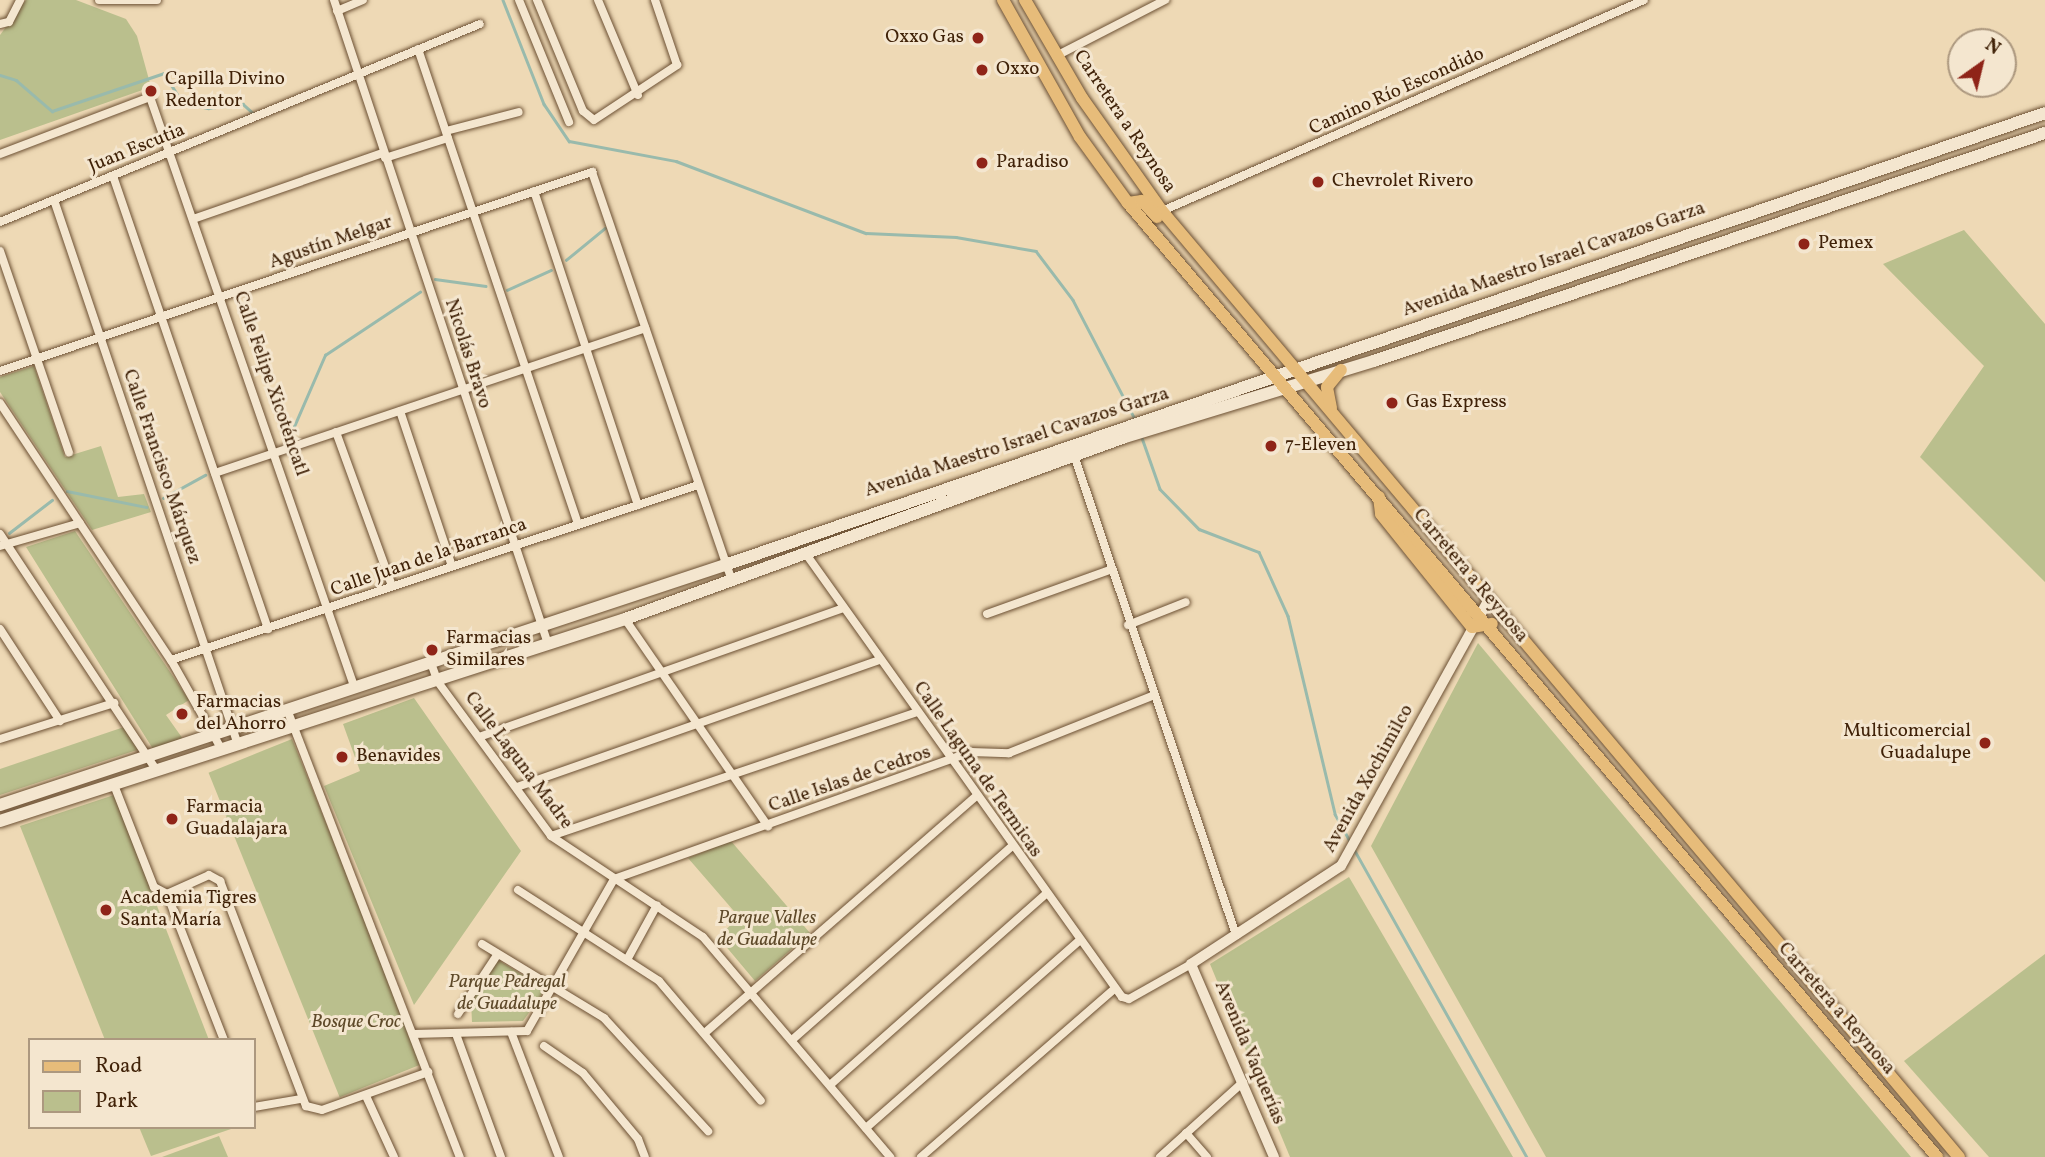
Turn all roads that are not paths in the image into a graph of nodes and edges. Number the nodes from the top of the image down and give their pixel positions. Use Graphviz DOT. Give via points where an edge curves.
graph roads {
  1 [pos="20,0"];
  2 [pos="99,0"];
  3 [pos="157,0"];
  4 [pos="334,0"];
  5 [pos="363,0"];
  6 [pos="519,0"];
  7 [pos="537,0"];
  8 [pos="598,0"];
  9 [pos="655,0"];
  10 [pos="1003,0"];
  11 [pos="1026,0"];
  12 [pos="1165,0"];
  13 [pos="1644,0"];
  14 [pos="337,11"];
  15 [pos="4,23"];
  16 [pos="480,24"];
  17 [pos="418,49"];
  18 [pos="1056,56"];
  19 [pos="358,74"];
  20 [pos="573,86"];
  21 [pos="557,92"];
  22 [pos="638,95"];
  23 [pos="519,113"];
  24 [pos="2045,113"];
  25 [pos="569,122"];
  26 [pos="2045,133"];
  27 [pos="447,135"];
  28 [pos="172,152"];
  29 [pos="0,154"];
  30 [pos="384,155"];
  31 [pos="1905,162"];
  32 [pos="113,176"];
  33 [pos="1858,178"];
  34 [pos="1911,178"];
  35 [pos="534,191"];
  36 [pos="1864,195"];
  37 [pos="54,200"];
  38 [pos="1128,203"];
  39 [pos="1162,211"];
  40 [pos="471,212"];
  41 [pos="196,218"];
  42 [pos="0,222"];
  43 [pos="410,233"];
  44 [pos="0,251"];
  45 [pos="225,296"];
  46 [pos="162,317"];
  47 [pos="645,328"];
  48 [pos="1261,331"];
  49 [pos="100,338"];
  50 [pos="586,348"];
  51 [pos="37,359"];
  52 [pos="525,369"];
  53 [pos="1341,370"];
  54 [pos="0,371"];
  55 [pos="1298,374"];
  56 [pos="1274,382"];
  57 [pos="461,389"];
  58 [pos="0,403"];
  59 [pos="400,411"];
  60 [pos="1334,414"];
  61 [pos="336,432"];
  62 [pos="1125,432"];
  63 [pos="277,452"];
  64 [pos="69,453"];
  65 [pos="1074,455"];
  66 [pos="215,473"];
  67 [pos="698,485"];
  68 [pos="638,505"];
  69 [pos="80,523"];
  70 [pos="578,524"];
  71 [pos="0,534"];
  72 [pos="514,545"];
  73 [pos="4,546"];
  74 [pos="806,554"];
  75 [pos="725,565"];
  76 [pos="452,566"];
  77 [pos="1110,570"];
  78 [pos="732,581"];
  79 [pos="392,586"];
  80 [pos="1489,598"];
  81 [pos="1186,602"];
  82 [pos="843,608"];
  83 [pos="328,609"];
  84 [pos="987,614"];
  85 [pos="625,619"];
  86 [pos="1479,622"];
  87 [pos="1128,625"];
  88 [pos="541,627"];
  89 [pos="0,629"];
  90 [pos="268,629"];
  91 [pos="548,643"];
  92 [pos="206,648"];
  93 [pos="171,660"];
  94 [pos="879,660"];
  95 [pos="431,663"];
  96 [pos="663,673"];
  97 [pos="438,682"];
  98 [pos="355,689"];
  99 [pos="1564,693"];
  100 [pos="1152,696"];
  101 [pos="114,703"];
  102 [pos="288,712"];
  103 [pos="917,712"];
  104 [pos="60,721"];
  105 [pos="697,722"];
  106 [pos="294,727"];
  107 [pos="233,730"];
  108 [pos="217,735"];
  109 [pos="1,737"];
  110 [pos="479,737"];
  111 [pos="238,745"];
  112 [pos="222,750"];
  113 [pos="149,757"];
  114 [pos="950,762"];
  115 [pos="157,771"];
  116 [pos="732,775"];
  117 [pos="114,785"];
  118 [pos="517,787"];
  119 [pos="975,797"];
  120 [pos="0,805"];
  121 [pos="0,821"];
  122 [pos="768,826"];
  123 [pos="551,836"];
  124 [pos="1011,846"];
  125 [pos="614,879"];
  126 [pos="518,890"];
  127 [pos="167,894"];
  128 [pos="1045,895"];
  129 [pos="657,905"];
  130 [pos="586,934"];
  131 [pos="1236,935"];
  132 [pos="1078,942"];
  133 [pos="482,944"];
  134 [pos="497,955"];
  135 [pos="628,958"];
  136 [pos="1191,964"];
  137 [pos="554,988"];
  138 [pos="1114,989"];
  139 [pos="752,994"];
  140 [pos="1127,1000"];
  141 [pos="458,1014"];
  142 [pos="706,1031"];
  143 [pos="511,1032"];
  144 [pos="413,1034"];
  145 [pos="456,1034"];
  146 [pos="223,1038"];
  147 [pos="792,1040"];
  148 [pos="544,1046"];
  149 [pos="428,1072"];
  150 [pos="1243,1082"];
  151 [pos="830,1085"];
  152 [pos="366,1097"];
  153 [pos="301,1099"];
  154 [pos="761,1101"];
  155 [pos="256,1107"];
  156 [pos="866,1128"];
  157 [pos="708,1131"];
  158 [pos="1186,1133"];
  159 [pos="1924,1142"];
  160 [pos="394,1157"];
  161 [pos="460,1157"];
  162 [pos="501,1157"];
  163 [pos="559,1157"];
  164 [pos="645,1157"];
  165 [pos="890,1157"];
  166 [pos="920,1157"];
  167 [pos="1160,1157"];
  168 [pos="1207,1157"];
  169 [pos="1274,1157"];
  170 [pos="1937,1157"];
  171 [pos="1943,1157"];
  172 [pos="1959,1157"];
  1 -- 15 [label="street"];
  2 -- 3 [label="street"];
  4 -- 14 [label="street, Nicolás Bravo"];
  5 -- 14 [label="street"];
  6 -- 21 [label="street"];
  7 -- 20 [label="street"];
  8 -- 22 [label="street"];
  9 -- 22 [label="street" via="677,56 672,72"];
  10 -- 38 [label="main road" via="1080,138"];
  11 -- 18 [label="main road, Carretera a Reynosa"];
  12 -- 18 [label="street"];
  13 -- 39 [label="street, Camino Río Escondido"];
  14 -- 19 [label="street, Nicolás Bravo"];
  16 -- 17 [label="street, Juan Escutia"];
  17 -- 19 [label="street, Juan Escutia"];
  17 -- 27 [label="street"];
  18 -- 39 [label="main road, Carretera a Reynosa"];
  19 -- 28 [label="street, Juan Escutia"];
  19 -- 30 [label="street, Nicolás Bravo"];
  20 -- 21 [label="street"];
  20 -- 22 [label="street" via="594,120"];
  21 -- 25 [label="street"];
  23 -- 27 [label="street"];
  24 -- 31 [label="main road, Avenida Maestro Israel Cavazos Garza"];
  26 -- 34 [label="main road, Avenida Maestro Israel Cavazos Garza"];
  27 -- 30 [label="street"];
  27 -- 40 [label="street"];
  28 -- 29 [label="street, Calle Felipe Xicoténcatl" via="145,95"];
  28 -- 32 [label="street, Juan Escutia"];
  28 -- 41 [label="street, Calle Felipe Xicoténcatl"];
  30 -- 41 [label="street"];
  30 -- 43 [label="street, Nicolás Bravo"];
  31 -- 33 [label="main road, Avenida Maestro Israel Cavazos Garza"];
  31 -- 34 [label="main road"];
  32 -- 37 [label="street, Juan Escutia"];
  32 -- 46 [label="street"];
  33 -- 36 [label="main road"];
  33 -- 55 [label="main road, Avenida Maestro Israel Cavazos Garza"];
  34 -- 36 [label="main road, Avenida Maestro Israel Cavazos Garza"];
  35 -- 40 [label="street, Agustín Melgar"];
  35 -- 47 [label="street, Agustín Melgar" via="592,172"];
  35 -- 50 [label="street"];
  36 -- 53 [label="main road, Avenida Maestro Israel Cavazos Garza"];
  37 -- 42 [label="street, Juan Escutia"];
  37 -- 49 [label="street, Calle Francisco Márquez"];
  38 -- 48 [label="main road" via="1146,204"];
  38 -- 56 [label="main road"];
  39 -- 48 [label="main road, Carretera a Reynosa"];
  40 -- 43 [label="street, Agustín Melgar"];
  40 -- 52 [label="street"];
  41 -- 45 [label="street, Calle Felipe Xicoténcatl"];
  43 -- 45 [label="street, Agustín Melgar"];
  43 -- 57 [label="street, Nicolás Bravo"];
  44 -- 51 [label="street"];
  45 -- 46 [label="street, Agustín Melgar"];
  45 -- 63 [label="street, Calle Felipe Xicoténcatl"];
  46 -- 49 [label="street, Agustín Melgar"];
  46 -- 66 [label="street"];
  47 -- 50 [label="street"];
  47 -- 67 [label="street"];
  48 -- 55 [label="main road, Carretera a Reynosa"];
  49 -- 51 [label="street, Agustín Melgar"];
  49 -- 92 [label="street, Calle Francisco Márquez"];
  50 -- 52 [label="street"];
  50 -- 68 [label="street"];
  51 -- 54 [label="street, Agustín Melgar"];
  51 -- 64 [label="street"];
  52 -- 57 [label="street"];
  52 -- 70 [label="street"];
  53 -- 55 [label="main road, Avenida Maestro Israel Cavazos Garza"];
  53 -- 60 [label="main road" via="1327,387"];
  55 -- 56 [label="main road, Avenida Maestro Israel Cavazos Garza"];
  55 -- 60 [label="main road, Carretera a Reynosa"];
  56 -- 62 [label="main road, Avenida Maestro Israel Cavazos Garza"];
  56 -- 86 [label="main road" via="1379,497 1381,514"];
  57 -- 59 [label="street"];
  57 -- 72 [label="street, Nicolás Bravo"];
  58 -- 69 [label="street"];
  59 -- 61 [label="street"];
  59 -- 76 [label="street"];
  60 -- 80 [label="main road, Carretera a Reynosa"];
  61 -- 63 [label="street"];
  61 -- 79 [label="street"];
  62 -- 65 [label="main road, Avenida Maestro Israel Cavazos Garza"];
  62 -- 75 [label="main road, Avenida Maestro Israel Cavazos Garza"];
  63 -- 66 [label="street"];
  63 -- 83 [label="street, Calle Felipe Xicoténcatl"];
  65 -- 74 [label="main road, Avenida Maestro Israel Cavazos Garza"];
  65 -- 77 [label="street"];
  66 -- 90 [label="street"];
  67 -- 68 [label="street, Calle Juan de la Barranca"];
  67 -- 75 [label="street"];
  68 -- 70 [label="street, Calle Juan de la Barranca"];
  69 -- 73 [label="street"];
  69 -- 93 [label="street"];
  70 -- 72 [label="street, Calle Juan de la Barranca"];
  71 -- 73 [label="street"];
  72 -- 76 [label="street, Calle Juan de la Barranca"];
  72 -- 88 [label="street, Nicolás Bravo"];
  73 -- 101 [label="street"];
  74 -- 78 [label="main road, Avenida Maestro Israel Cavazos Garza"];
  74 -- 82 [label="street, Calle Laguna de Termicas"];
  75 -- 78 [label="street"];
  75 -- 88 [label="main road, Avenida Maestro Israel Cavazos Garza"];
  76 -- 79 [label="street, Calle Juan de la Barranca"];
  77 -- 84 [label="street"];
  77 -- 87 [label="street"];
  78 -- 85 [label="main road, Avenida Maestro Israel Cavazos Garza"];
  79 -- 83 [label="street, Calle Juan de la Barranca"];
  80 -- 86 [label="street, Avenida Xochimilco"];
  80 -- 99 [label="main road, Carretera a Reynosa"];
  81 -- 87 [label="street"];
  82 -- 94 [label="street, Calle Laguna de Termicas"];
  82 -- 96 [label="street"];
  83 -- 90 [label="street, Calle Juan de la Barranca"];
  83 -- 98 [label="street, Calle Felipe Xicoténcatl"];
  85 -- 91 [label="main road, Avenida Maestro Israel Cavazos Garza"];
  85 -- 96 [label="street"];
  86 -- 99 [label="main road"];
  86 -- 131 [label="street, Avenida Xochimilco" via="1341,866"];
  86 -- 159 [label="main road, Carretera a Reynosa"];
  87 -- 100 [label="street"];
  88 -- 91 [label="street, Nicolás Bravo"];
  88 -- 95 [label="main road, Avenida Maestro Israel Cavazos Garza"];
  89 -- 104 [label="street"];
  90 -- 92 [label="street, Calle Juan de la Barranca"];
  91 -- 97 [label="main road, Avenida Maestro Israel Cavazos Garza"];
  92 -- 93 [label="street, Calle Juan de la Barranca"];
  92 -- 107 [label="street, Calle Francisco Márquez"];
  93 -- 108 [label="street"];
  94 -- 103 [label="street, Calle Laguna de Termicas"];
  94 -- 105 [label="street"];
  95 -- 97 [label="street, Calle Laguna Madre"];
  95 -- 98 [label="main road, Avenida Maestro Israel Cavazos Garza"];
  96 -- 105 [label="street"];
  96 -- 110 [label="street"];
  97 -- 106 [label="main road, Avenida Maestro Israel Cavazos Garza"];
  97 -- 110 [label="street, Calle Laguna Madre"];
  98 -- 102 [label="main road, Avenida Maestro Israel Cavazos Garza"];
  99 -- 172 [label="main road, Carretera a Reynosa"];
  100 -- 114 [label="street, Calle Islas de Cedros" via="1009,754 978,751"];
  100 -- 131 [label="street"];
  101 -- 104 [label="street"];
  101 -- 113 [label="street"];
  102 -- 106 [label="street"];
  102 -- 107 [label="main road, Avenida Maestro Israel Cavazos Garza"];
  103 -- 114 [label="street, Calle Laguna de Termicas"];
  103 -- 116 [label="street"];
  104 -- 109 [label="street"];
  105 -- 116 [label="street"];
  105 -- 118 [label="street"];
  106 -- 111 [label="main road, Avenida Maestro Israel Cavazos Garza"];
  106 -- 144 [label="street"];
  107 -- 108 [label="main road, Avenida Maestro Israel Cavazos Garza"];
  107 -- 111 [label="street, Calle Francisco Márquez"];
  108 -- 112 [label="street"];
  108 -- 113 [label="main road, Avenida Maestro Israel Cavazos Garza"];
  110 -- 118 [label="street, Calle Laguna Madre"];
  111 -- 112 [label="main road, Avenida Maestro Israel Cavazos Garza"];
  112 -- 115 [label="main road, Avenida Maestro Israel Cavazos Garza"];
  113 -- 115 [label="street"];
  113 -- 120 [label="main road, Avenida Maestro Israel Cavazos Garza"];
  114 -- 119 [label="street, Calle Laguna de Termicas"];
  114 -- 122 [label="street, Calle Islas de Cedros"];
  115 -- 117 [label="main road, Avenida Maestro Israel Cavazos Garza"];
  116 -- 122 [label="street"];
  116 -- 123 [label="street"];
  117 -- 121 [label="main road, Avenida Maestro Israel Cavazos Garza"];
  117 -- 127 [label="street" via="149,879"];
  118 -- 123 [label="street, Calle Laguna Madre"];
  119 -- 124 [label="street, Calle Laguna de Termicas"];
  119 -- 139 [label="street"];
  122 -- 125 [label="street, Calle Islas de Cedros"];
  123 -- 125 [label="street, Calle Laguna Madre"];
  124 -- 128 [label="street, Calle Laguna de Termicas"];
  124 -- 147 [label="street"];
  125 -- 129 [label="street, Calle Laguna Madre"];
  125 -- 130 [label="street"];
  126 -- 130 [label="street"];
  127 -- 146 [label="street"];
  127 -- 153 [label="street" via="209,875 220,881"];
  128 -- 132 [label="street, Calle Laguna de Termicas"];
  128 -- 151 [label="street"];
  129 -- 135 [label="street"];
  129 -- 139 [label="street, Calle Laguna Madre" via="703,937"];
  130 -- 135 [label="street"];
  130 -- 137 [label="street"];
  131 -- 136 [label="street, Avenida Xochimilco"];
  132 -- 138 [label="street, Calle Laguna de Termicas"];
  132 -- 156 [label="street"];
  133 -- 134 [label="street"];
  134 -- 137 [label="street"];
  134 -- 141 [label="street"];
  135 -- 142 [label="street"];
  136 -- 140 [label="street, Avenida Xochimilco"];
  136 -- 150 [label="street, Avenida Vaquerías"];
  137 -- 143 [label="street" via="531,1028"];
  137 -- 157 [label="street" via="628,1038"];
  138 -- 140 [label="street, Calle Laguna de Termicas"];
  138 -- 166 [label="street"];
  139 -- 142 [label="street"];
  139 -- 147 [label="street, Calle Laguna Madre"];
  142 -- 154 [label="street"];
  143 -- 145 [label="street"];
  143 -- 163 [label="street"];
  144 -- 145 [label="street"];
  144 -- 149 [label="street"];
  145 -- 162 [label="street"];
  147 -- 151 [label="street, Calle Laguna Madre"];
  148 -- 164 [label="street" via="583,1073 644,1147"];
  149 -- 152 [label="street"];
  149 -- 161 [label="street"];
  150 -- 158 [label="street"];
  150 -- 169 [label="street, Avenida Vaquerías"];
  151 -- 156 [label="street, Calle Laguna Madre"];
  152 -- 153 [label="street" via="316,1111"];
  152 -- 160 [label="street"];
  153 -- 155 [label="street"];
  156 -- 165 [label="street, Calle Laguna Madre"];
  158 -- 167 [label="street"];
  158 -- 168 [label="street"];
  159 -- 170 [label="main road, Carretera a Reynosa"];
  159 -- 171 [label="main road"];
}
